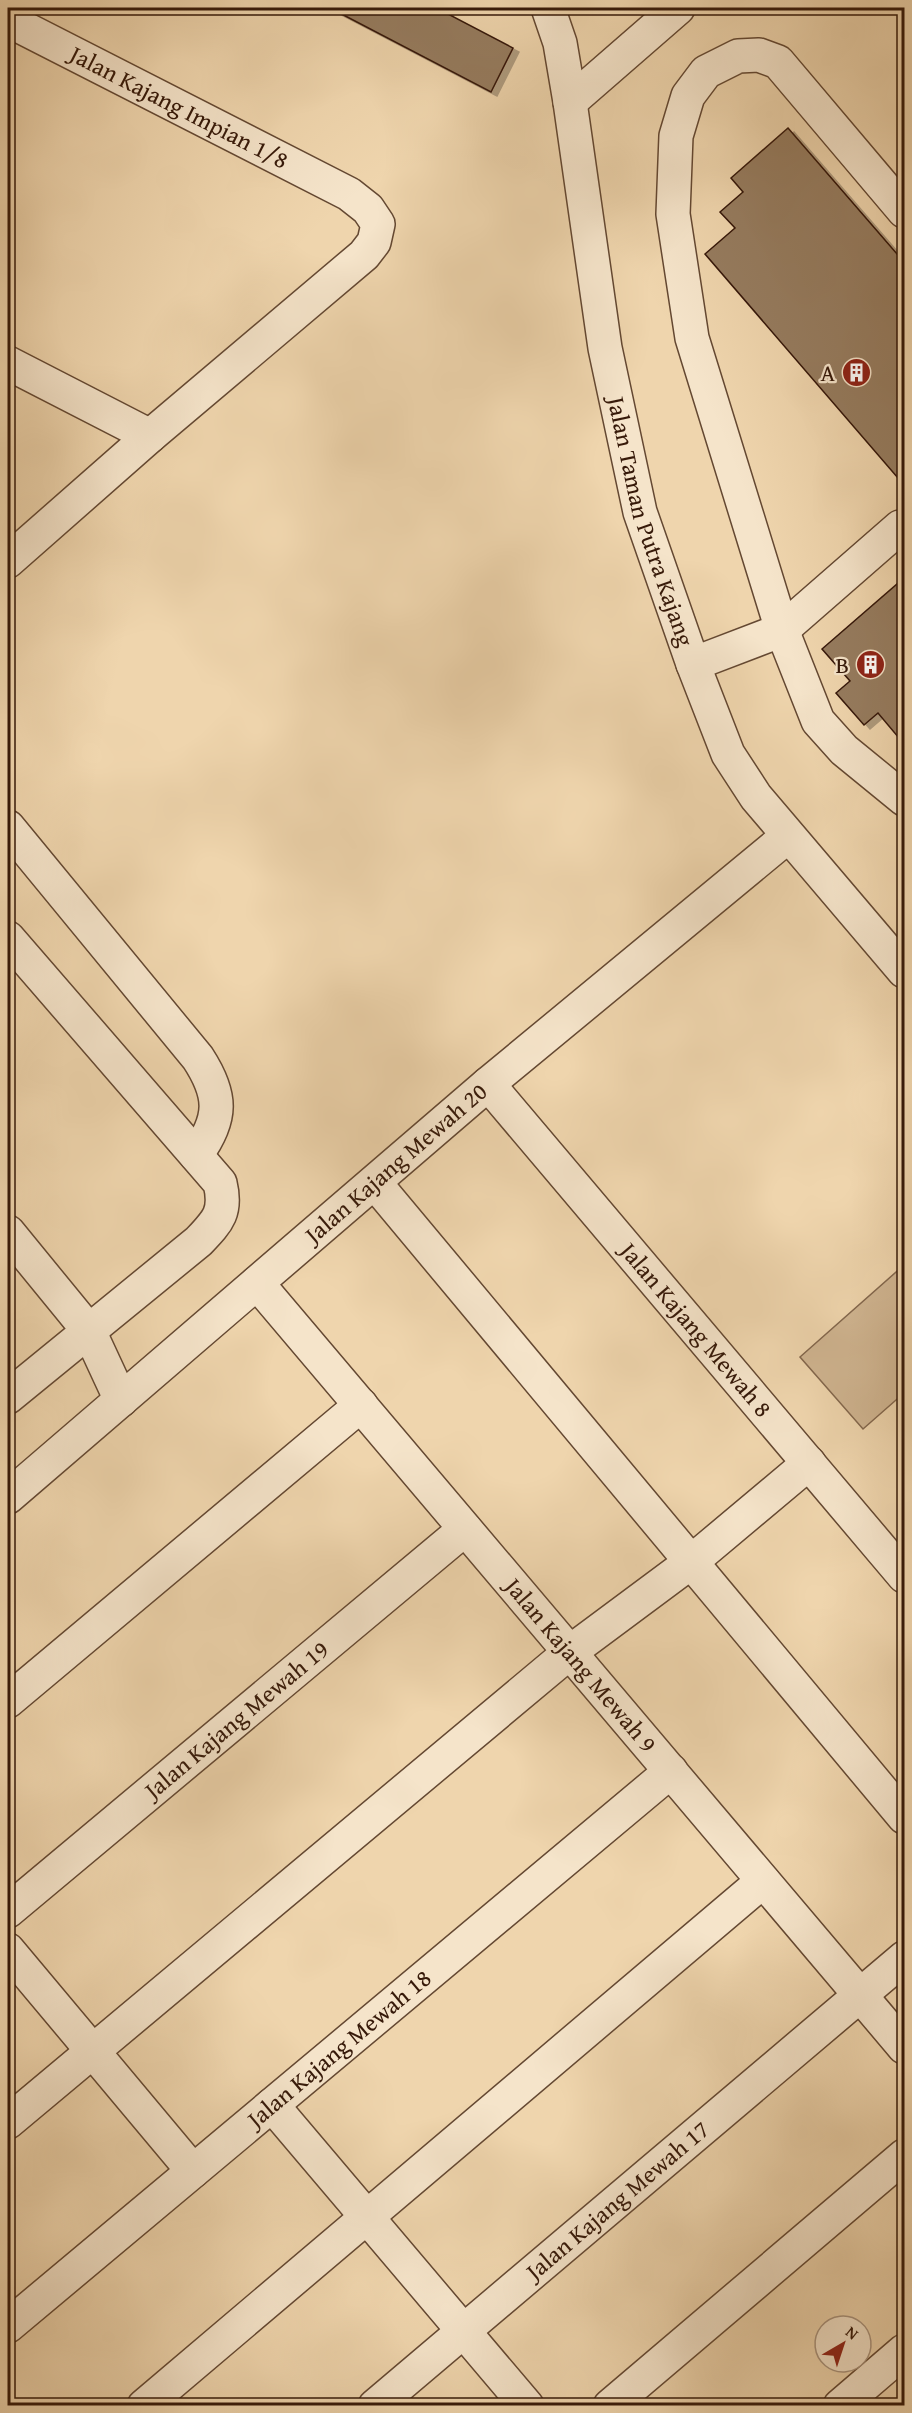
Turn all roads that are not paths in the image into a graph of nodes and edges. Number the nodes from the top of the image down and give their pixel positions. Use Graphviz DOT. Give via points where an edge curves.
graph roads {
  1 [pos="548,8"];
  2 [pos="678,8"];
  3 [pos="8,20"];
  4 [pos="570,102"];
  5 [pos="904,211"];
  6 [pos="8,363"];
  7 [pos="150,436"];
  8 [pos="900,527"];
  9 [pos="8,561"];
  10 [pos="782,630"];
  11 [pos="693,664"];
  12 [pos="904,799"];
  13 [pos="8,827"];
  14 [pos="788,836"];
  15 [pos="8,938"];
  16 [pos="904,971"];
  17 [pos="488,1084"];
  18 [pos="196,1155"];
  19 [pos="375,1183"];
  20 [pos="8,1232"];
  21 [pos="257,1283"];
  22 [pos="89,1331"];
  23 [pos="12,1384"];
  24 [pos="121,1400"];
  25 [pos="361,1405"];
  26 [pos="809,1463"];
  27 [pos="8,1497"];
  28 [pos="465,1528"];
  29 [pos="691,1562"];
  30 [pos="904,1576"];
  31 [pos="570,1652"];
  32 [pos="8,1701"];
  33 [pos="671,1771"];
  34 [pos="904,1817"];
  35 [pos="763,1881"];
  36 [pos="8,1911"];
  37 [pos="8,1950"];
  38 [pos="904,1958"];
  39 [pos="860,1994"];
  40 [pos="904,2047"];
  41 [pos="93,2051"];
  42 [pos="272,2105"];
  43 [pos="8,2122"];
  44 [pos="904,2156"];
  45 [pos="193,2171"];
  46 [pos="366,2216"];
  47 [pos="8,2326"];
  48 [pos="464,2331"];
  49 [pos="904,2351"];
  50 [pos="144,2406"];
  51 [pos="375,2406"];
  52 [pos="527,2406"];
  53 [pos="610,2406"];
  54 [pos="840,2406"];
  1 -- 4 [label="street, Jalan Taman Putra Kajang" via="560,43"];
  2 -- 4 [label="street"];
  3 -- 7 [label="street, Jalan Kajang Impian 1/8" via="349,194 368,209 378,224 374,242 364,255"];
  4 -- 11 [label="street, Jalan Taman Putra Kajang" via="605,348 640,512"];
  5 -- 10 [label="street" via="778,62 759,55 738,56 706,72 687,96 676,136 673,214 692,338"];
  6 -- 7 [label="street"];
  7 -- 9 [label="street"];
  8 -- 10 [label="street"];
  10 -- 11 [label="street"];
  10 -- 12 [label="street" via="818,721 844,750"];
  11 -- 14 [label="street, Jalan Taman Putra Kajang" via="729,754 756,797"];
  13 -- 18 [label="street" via="211,1078 216,1098 215,1121"];
  14 -- 16 [label="street, Jalan Taman Putra Kajang"];
  14 -- 17 [label="street, Jalan Kajang Mewah 20"];
  15 -- 18 [label="street"];
  17 -- 19 [label="street, Jalan Kajang Mewah 20"];
  17 -- 26 [label="street, Jalan Kajang Mewah 8"];
  18 -- 22 [label="street" via="220,1183 224,1201 215,1224 200,1241"];
  19 -- 21 [label="street, Jalan Kajang Mewah 20"];
  19 -- 29 [label="street"];
  20 -- 22 [label="street"];
  21 -- 24 [label="street, Jalan Kajang Mewah 20"];
  21 -- 25 [label="street, Jalan Kajang Mewah 9"];
  22 -- 23 [label="street"];
  22 -- 24 [label="street"];
  24 -- 27 [label="street, Jalan Kajang Mewah 20"];
  25 -- 28 [label="street, Jalan Kajang Mewah 9"];
  25 -- 32 [label="street"];
  26 -- 29 [label="street"];
  26 -- 30 [label="street, Jalan Kajang Mewah 8"];
  28 -- 31 [label="street, Jalan Kajang Mewah 9"];
  28 -- 36 [label="street, Jalan Kajang Mewah 19"];
  29 -- 31 [label="street"];
  29 -- 34 [label="street"];
  31 -- 33 [label="street, Jalan Kajang Mewah 9"];
  31 -- 41 [label="street"];
  33 -- 35 [label="street, Jalan Kajang Mewah 9"];
  33 -- 42 [label="street, Jalan Kajang Mewah 18"];
  35 -- 39 [label="street, Jalan Kajang Mewah 9"];
  35 -- 46 [label="street"];
  37 -- 41 [label="street"];
  38 -- 39 [label="street, Jalan Kajang Mewah 17"];
  39 -- 40 [label="street, Jalan Kajang Mewah 9"];
  39 -- 48 [label="street, Jalan Kajang Mewah 17"];
  41 -- 43 [label="street"];
  41 -- 45 [label="street"];
  42 -- 45 [label="street, Jalan Kajang Mewah 18"];
  42 -- 46 [label="street"];
  44 -- 53 [label="street"];
  45 -- 47 [label="street, Jalan Kajang Mewah 18"];
  46 -- 48 [label="street"];
  46 -- 50 [label="street"];
  48 -- 51 [label="street, Jalan Kajang Mewah 17"];
  48 -- 52 [label="street"];
  49 -- 54 [label="street"];
}
